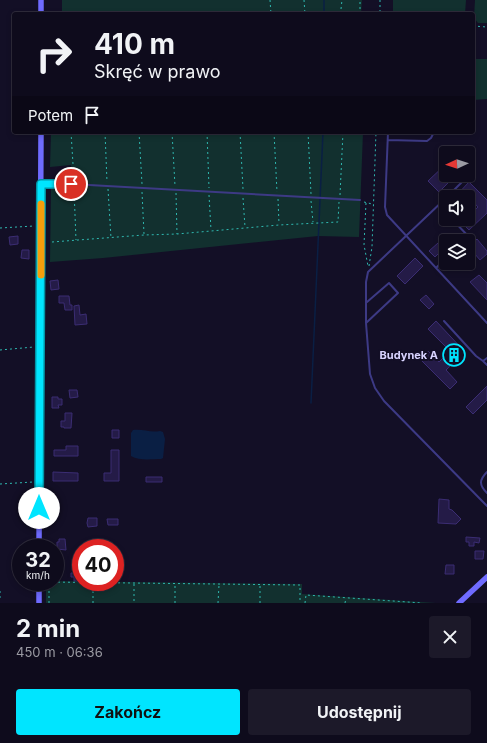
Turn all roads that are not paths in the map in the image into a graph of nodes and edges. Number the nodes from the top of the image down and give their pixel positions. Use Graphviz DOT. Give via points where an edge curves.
graph roads {
  1 [pos="42,0"];
  2 [pos="41,12"];
  3 [pos="41,134"];
  4 [pos="388,134"];
  5 [pos="433,134"];
  6 [pos="388,140"];
  7 [pos="462,182"];
  8 [pos="41,184"];
  9 [pos="453,190"];
  10 [pos="360,200"];
  11 [pos="439,204"];
  12 [pos="459,226"];
  13 [pos="466,234"];
  14 [pos="406,237"];
  15 [pos="439,265"];
  16 [pos="436,268"];
  17 [pos="366,302"];
  18 [pos="444,321"];
  19 [pos="366,323"];
  20 [pos="487,324"];
  21 [pos="487,358"];
  22 [pos="484,361"];
  23 [pos="487,365"];
  24 [pos="487,472"];
  25 [pos="487,493"];
  26 [pos="487,506"];
  27 [pos="39,539"];
  28 [pos="487,577"];
  29 [pos="39,591"];
  30 [pos="39,603"];
  31 [pos="460,603"];
  1 -- 2 [label="street"];
  3 -- 8 [label="street"];
  4 -- 6 [label="lane"];
  5 -- 6 [label="lane" via="427,140"];
  6 -- 14 [label="lane" via="385,210"];
  7 -- 9 [label="lane"];
  8 -- 10 [label="lane"];
  8 -- 27 [label="street"];
  11 -- 14 [label="lane"];
  12 -- 13 [label="lane"];
  14 -- 16 [label="lane"];
  14 -- 17 [label="lane" via="368,272"];
  15 -- 16 [label="lane"];
  16 -- 20 [label="lane"];
  17 -- 19 [label="lane"];
  17 -- 19 [label="lane" via="389,283 398,293"];
  18 -- 22 [label="lane" via="470,350"];
  19 -- 26 [label="lane" via="370,374 375,388 384,401"];
  21 -- 22 [label="lane"];
  22 -- 23 [label="lane"];
  24 -- 25 [label="lane" via="481,478 480,484"];
  28 -- 31 [label="street"];
  29 -- 30 [label="street"];
}
